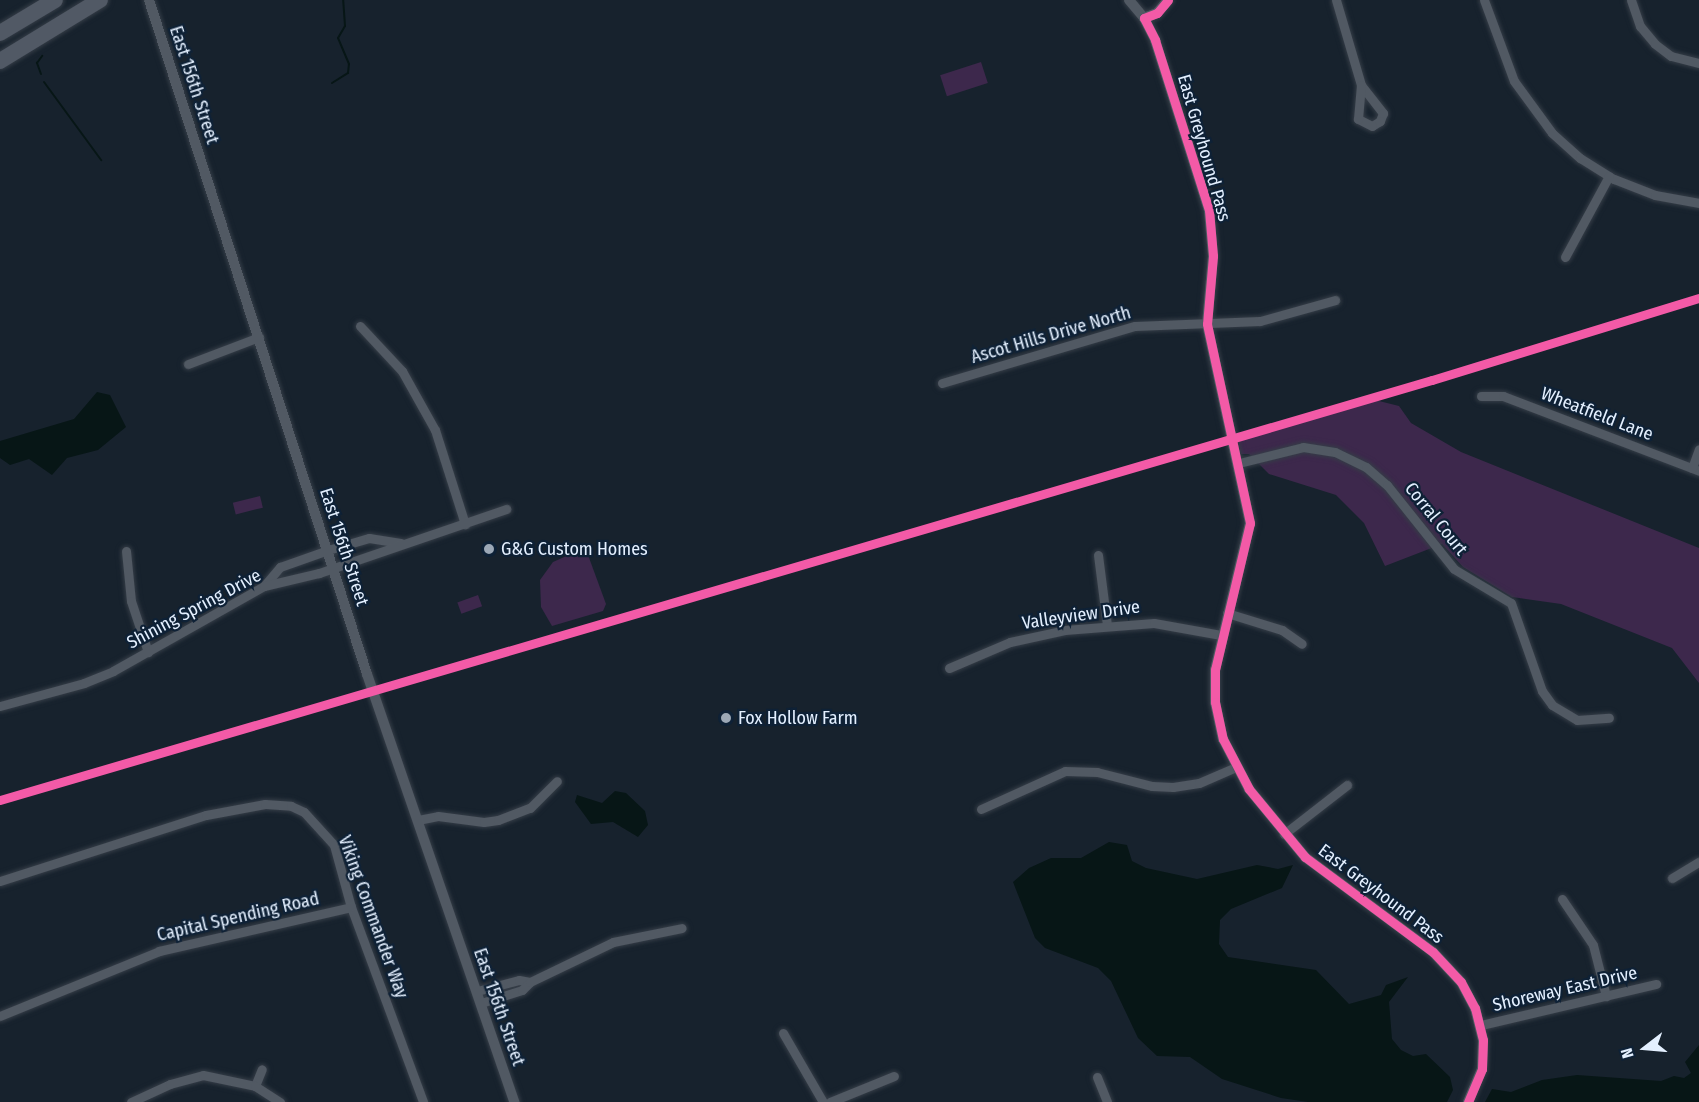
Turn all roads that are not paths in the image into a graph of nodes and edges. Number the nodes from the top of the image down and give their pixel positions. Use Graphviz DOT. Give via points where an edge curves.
graph roads {
  1 [pos="55,0"];
  2 [pos="100,0"];
  3 [pos="149,0"];
  4 [pos="1129,0"];
  5 [pos="1168,0"];
  6 [pos="1336,0"];
  7 [pos="1484,0"];
  8 [pos="1631,0"];
  9 [pos="1144,18"];
  10 [pos="0,33"];
  11 [pos="0,61"];
  12 [pos="1699,63"];
  13 [pos="1361,85"];
  14 [pos="1609,176"];
  15 [pos="1699,203"];
  16 [pos="1565,257"];
  17 [pos="1335,300"];
  18 [pos="1207,324"];
  19 [pos="360,326"];
  20 [pos="260,337"];
  21 [pos="188,364"];
  22 [pos="942,383"];
  23 [pos="1481,396"];
  24 [pos="1699,449"];
  25 [pos="1239,463"];
  26 [pos="1695,469"];
  27 [pos="506,509"];
  28 [pos="465,524"];
  29 [pos="401,543"];
  30 [pos="327,550"];
  31 [pos="126,551"];
  32 [pos="1098,555"];
  33 [pos="333,567"];
  34 [pos="264,586"];
  35 [pos="1227,613"];
  36 [pos="1107,625"];
  37 [pos="1221,635"];
  38 [pos="1302,644"];
  39 [pos="148,652"];
  40 [pos="949,668"];
  41 [pos="0,706"];
  42 [pos="1609,718"];
  43 [pos="1236,767"];
  44 [pos="557,782"];
  45 [pos="1347,786"];
  46 [pos="981,809"];
  47 [pos="418,820"];
  48 [pos="1284,834"];
  49 [pos="1699,862"];
  50 [pos="1672,878"];
  51 [pos="0,881"];
  52 [pos="1562,899"];
  53 [pos="351,907"];
  54 [pos="682,928"];
  55 [pos="530,982"];
  56 [pos="1656,984"];
  57 [pos="477,991"];
  58 [pos="1606,996"];
  59 [pos="481,1003"];
  60 [pos="0,1016"];
  61 [pos="1481,1025"];
  62 [pos="783,1033"];
  63 [pos="262,1069"];
  64 [pos="894,1076"];
  65 [pos="1097,1077"];
  66 [pos="255,1086"];
  67 [pos="131,1102"];
  68 [pos="280,1102"];
  69 [pos="423,1102"];
  70 [pos="514,1102"];
  71 [pos="823,1102"];
  72 [pos="830,1102"];
  73 [pos="1107,1102"];
  74 [pos="1468,1102"];
  1 -- 10 [label="highway"];
  2 -- 11 [label="highway"];
  3 -- 20 [label="street, East 156th Street"];
  4 -- 9 [label="street, East Greyhound Pass"];
  5 -- 9 [label="street" via="1157,13"];
  6 -- 13 [label="street"];
  7 -- 14 [label="street" via="1505,63 1521,94 1552,133"];
  8 -- 12 [label="street" via="1640,26 1655,44 1679,59"];
  9 -- 18 [label="street, East Greyhound Pass" via="1155,40 1209,210 1213,256"];
  14 -- 15 [label="street" via="1655,195"];
  14 -- 16 [label="street"];
  17 -- 18 [label="street, Ascot Hills Drive North" via="1260,321"];
  18 -- 22 [label="street, Ascot Hills Drive North" via="1135,326"];
  18 -- 25 [label="street, East Greyhound Pass"];
  19 -- 28 [label="street" via="402,372 435,430"];
  20 -- 21 [label="street"];
  20 -- 30 [label="street, East 156th Street"];
  23 -- 26 [label="street, Wheatfield Lane" via="1503,396"];
  24 -- 26 [label="street"];
  25 -- 35 [label="street, East Greyhound Pass" via="1250,523"];
  25 -- 42 [label="street, Corral Court" via="1303,447 1335,452 1366,467 1386,485 1454,569 1511,603 1542,691 1551,705 1577,720"];
  27 -- 28 [label="street, Shining Spring Drive"];
  28 -- 29 [label="street, Shining Spring Drive"];
  29 -- 30 [label="street" via="369,538"];
  29 -- 33 [label="street, Shining Spring Drive"];
  30 -- 33 [label="street, East 156th Street"];
  30 -- 34 [label="street" via="280,567"];
  31 -- 39 [label="street" via="131,601"];
  32 -- 36 [label="street"];
  33 -- 34 [label="street, Shining Spring Drive"];
  33 -- 47 [label="street, East 156th Street"];
  34 -- 39 [label="street, Shining Spring Drive"];
  35 -- 37 [label="street, East Greyhound Pass"];
  35 -- 38 [label="street" via="1282,630"];
  36 -- 37 [label="street, Valleyview Drive" via="1168,624"];
  36 -- 40 [label="street, Valleyview Drive" via="1027,637"];
  37 -- 43 [label="street, East Greyhound Pass" via="1215,702 1223,739"];
  39 -- 41 [label="street, Shining Spring Drive" via="84,684"];
  43 -- 46 [label="street" via="1199,783 1173,788 1097,772 1065,771"];
  43 -- 48 [label="street, East Greyhound Pass"];
  44 -- 47 [label="street" via="530,808 498,820 438,816"];
  45 -- 48 [label="street"];
  47 -- 57 [label="street, East 156th Street"];
  48 -- 61 [label="street, East Greyhound Pass" via="1335,883 1433,952 1461,982"];
  49 -- 50 [label="street"];
  51 -- 53 [label="street, Viking Commander Way" via="206,815 266,804 291,806 304,812 324,832 334,845"];
  52 -- 58 [label="street" via="1593,945"];
  53 -- 60 [label="street, Capital Spending Road" via="159,951"];
  53 -- 69 [label="street, Viking Commander Way"];
  54 -- 55 [label="street" via="613,942"];
  55 -- 57 [label="street" via="519,980"];
  55 -- 59 [label="street" via="522,990"];
  56 -- 58 [label="street, Shoreway East Drive"];
  57 -- 59 [label="street, East 156th Street"];
  58 -- 61 [label="street, Shoreway East Drive"];
  59 -- 70 [label="street, East 156th Street"];
  61 -- 74 [label="street, East Greyhound Pass" via="1482,1069"];
  62 -- 71 [label="street"];
  63 -- 66 [label="street"];
  64 -- 72 [label="street"];
  65 -- 73 [label="street"];
  66 -- 67 [label="street" via="202,1075"];
  66 -- 68 [label="street"];
}
